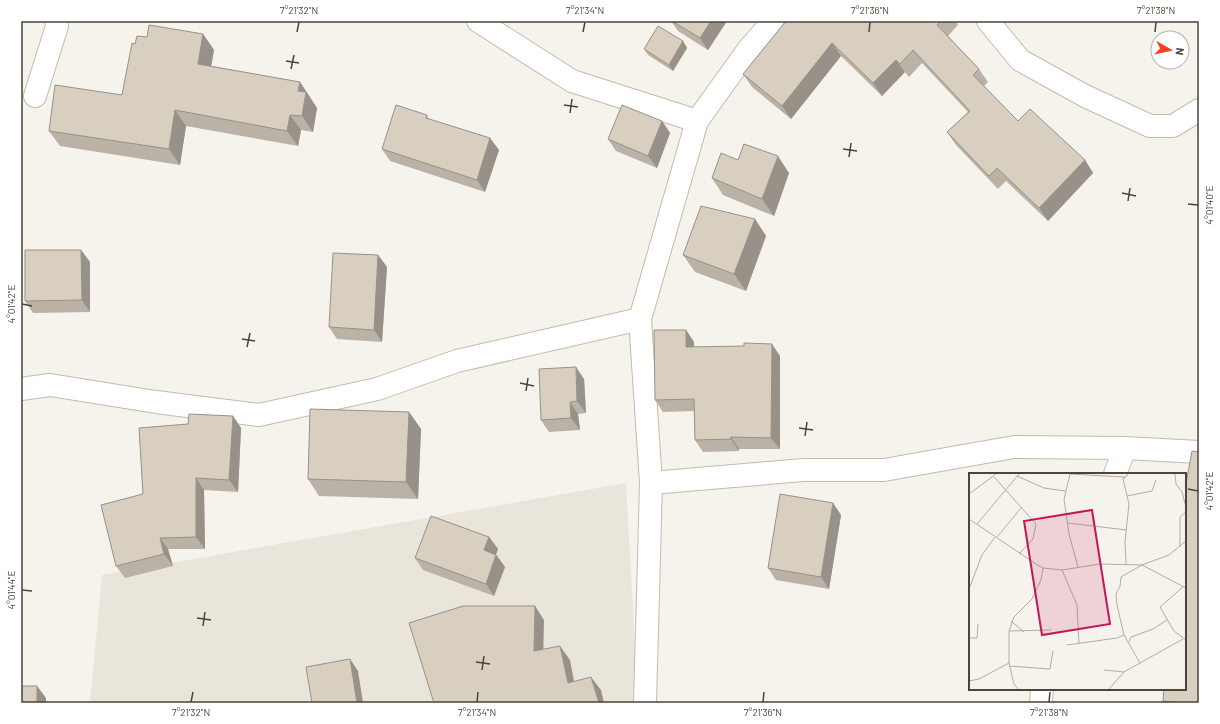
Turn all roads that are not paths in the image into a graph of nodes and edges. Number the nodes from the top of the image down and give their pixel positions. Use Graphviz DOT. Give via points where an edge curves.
graph roads {
  1 [pos="56,21"];
  2 [pos="478,21"];
  3 [pos="773,21"];
  4 [pos="988,21"];
  5 [pos="34,96"];
  6 [pos="1199,110"];
  7 [pos="697,121"];
  8 [pos="640,319"];
  9 [pos="21,389"];
  10 [pos="1124,448"];
  11 [pos="1199,452"];
  12 [pos="1115,473"];
  13 [pos="651,482"];
  14 [pos="1042,690"];
  15 [pos="646,703"];
  16 [pos="1041,703"];
  1 -- 5 [label="street" via="57,26"];
  2 -- 7 [label="street" via="572,81"];
  3 -- 7 [label="street" via="748,50"];
  4 -- 6 [label="street" via="1020,60 1085,96 1150,126 1174,126"];
  7 -- 8 [label="street"];
  8 -- 9 [label="street" via="457,361 377,389 259,415 50,385"];
  8 -- 13 [label="street"];
  10 -- 11 [label="street"];
  10 -- 12 [label="street"];
  10 -- 13 [label="street" via="1014,447 884,470 802,470"];
  13 -- 15 [label="street"];
  14 -- 16 [label="street"];
}
